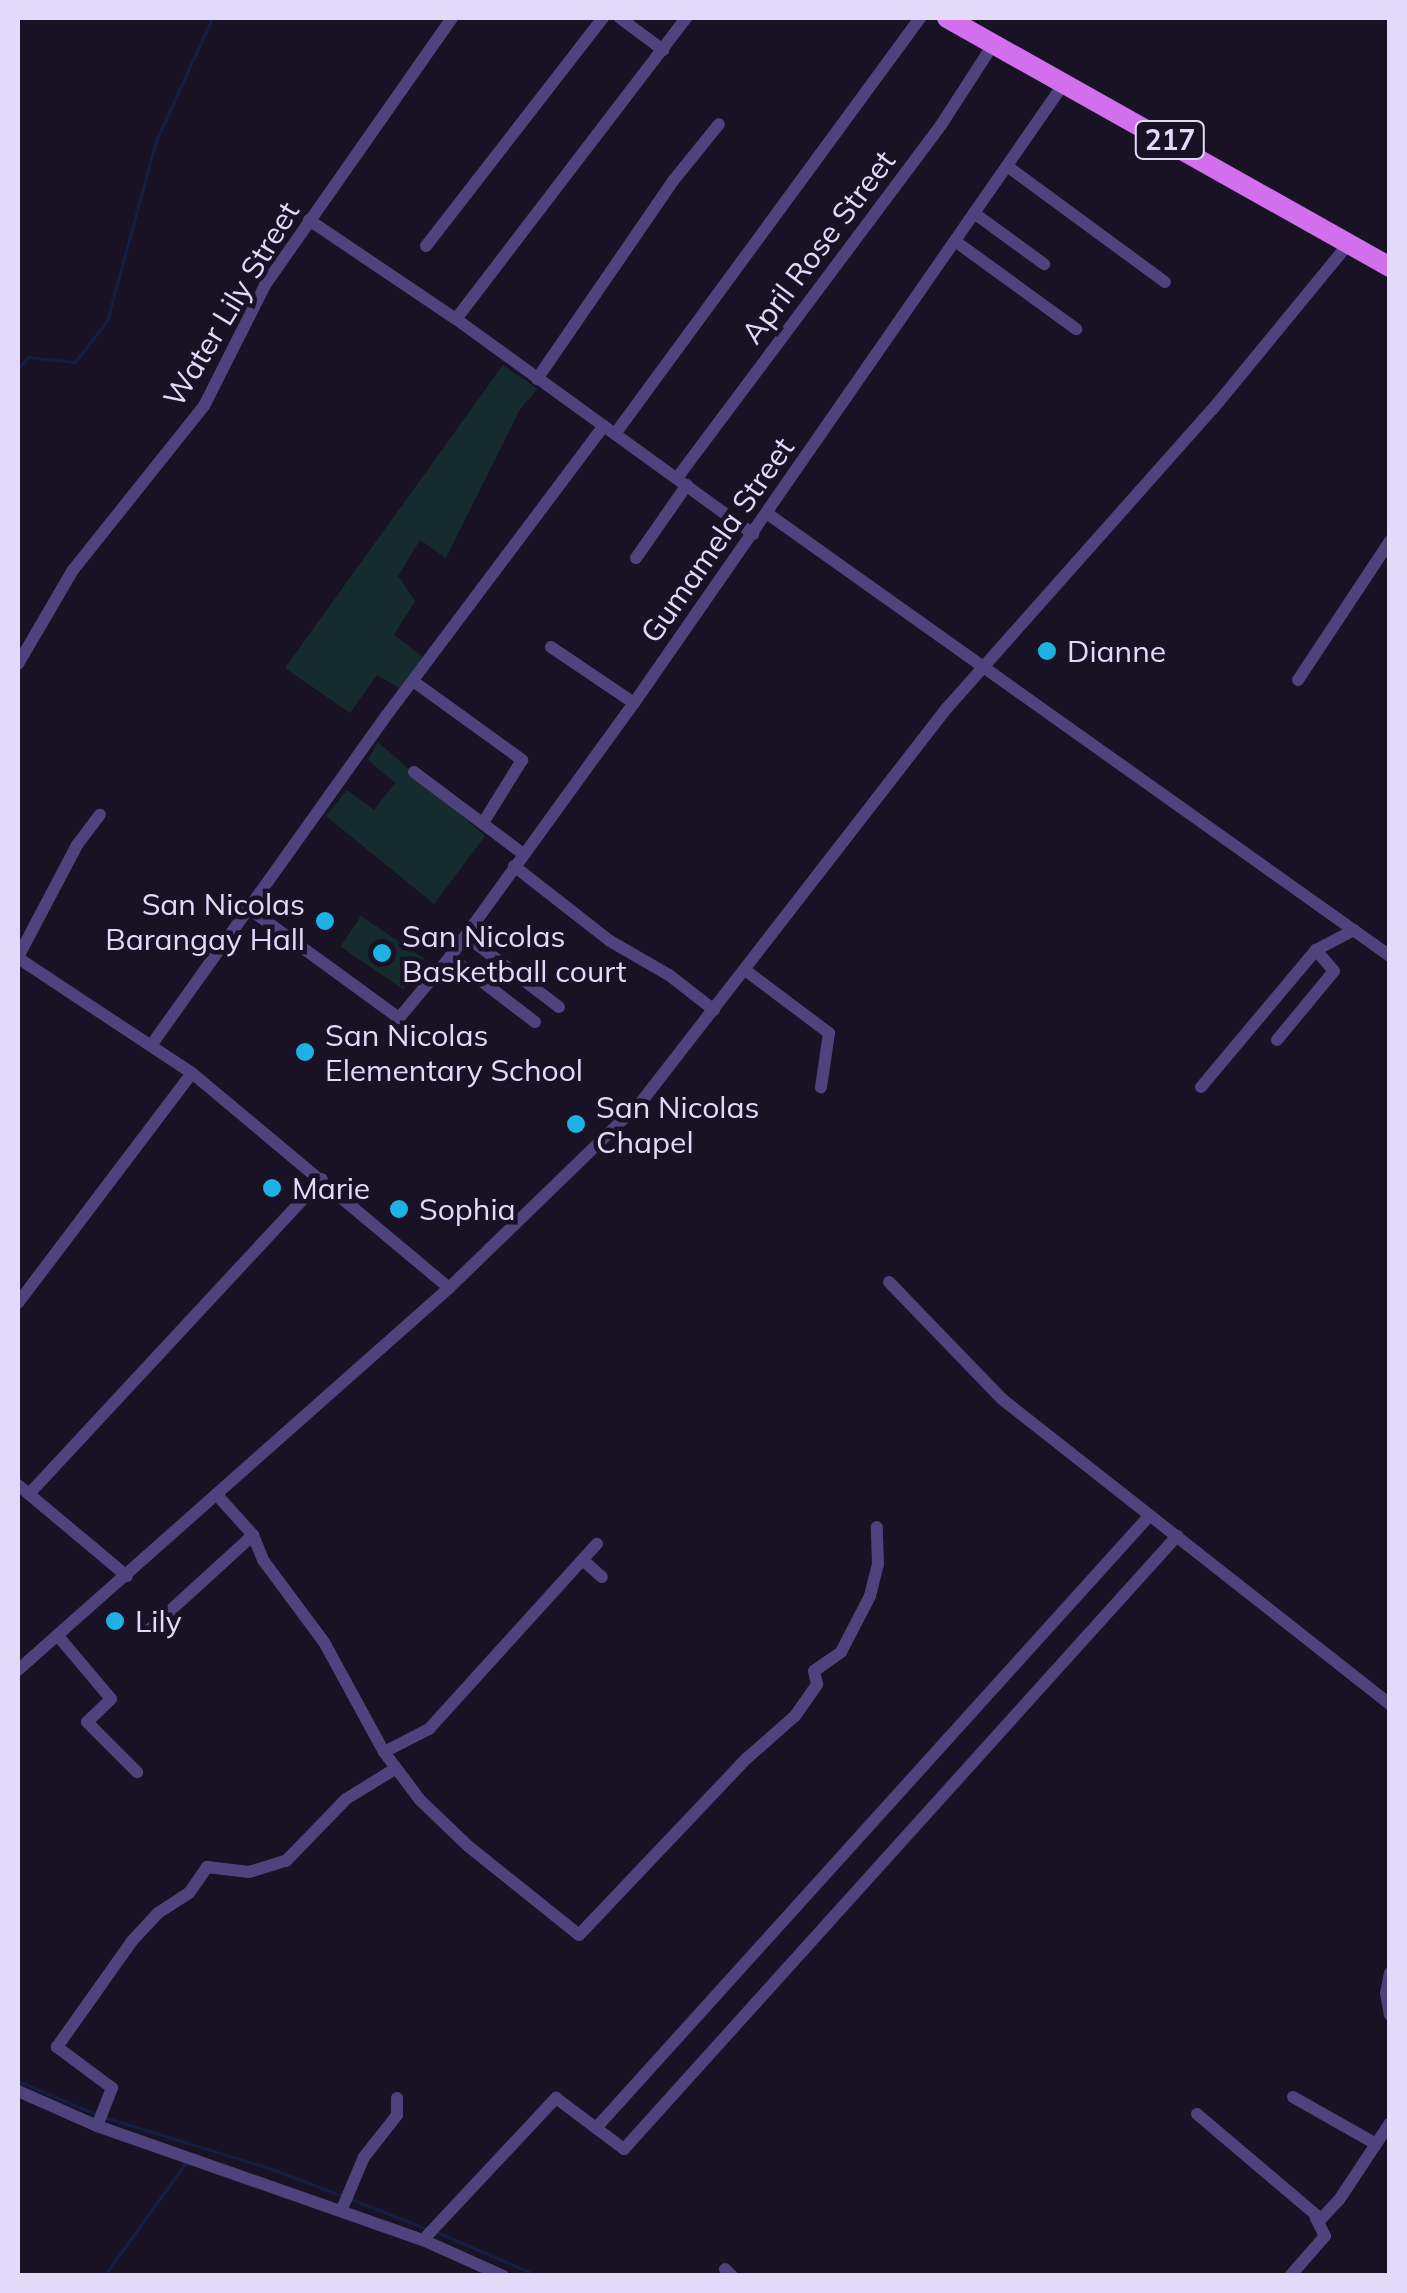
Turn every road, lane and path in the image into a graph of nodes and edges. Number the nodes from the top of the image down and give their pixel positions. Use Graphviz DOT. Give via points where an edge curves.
graph roads {
  1 [pos="452,18"];
  2 [pos="604,18"];
  3 [pos="620,18"];
  4 [pos="686,18"];
  5 [pos="920,18"];
  6 [pos="947,18"];
  7 [pos="994,43"];
  8 [pos="663,50"];
  9 [pos="1065,82"];
  10 [pos="719,124"];
  11 [pos="1006,166"];
  12 [pos="974,213"];
  13 [pos="309,220"];
  14 [pos="955,240"];
  15 [pos="1349,242"];
  16 [pos="426,246"];
  17 [pos="1044,264"];
  18 [pos="1390,267"];
  19 [pos="1165,282"];
  20 [pos="456,319"];
  21 [pos="1076,328"];
  22 [pos="538,379"];
  23 [pos="609,430"];
  24 [pos="682,482"];
  25 [pos="768,514"];
  26 [pos="752,534"];
  27 [pos="1390,541"];
  28 [pos="636,558"];
  29 [pos="551,647"];
  30 [pos="18,664"];
  31 [pos="982,666"];
  32 [pos="413,680"];
  33 [pos="1298,680"];
  34 [pos="634,703"];
  35 [pos="414,772"];
  36 [pos="100,815"];
  37 [pos="483,823"];
  38 [pos="518,860"];
  39 [pos="248,908"];
  40 [pos="1354,930"];
  41 [pos="466,936"];
  42 [pos="1316,950"];
  43 [pos="1390,956"];
  44 [pos="18,957"];
  45 [pos="450,957"];
  46 [pos="745,970"];
  47 [pos="559,1007"];
  48 [pos="714,1010"];
  49 [pos="535,1022"];
  50 [pos="1276,1040"];
  51 [pos="152,1044"];
  52 [pos="192,1073"];
  53 [pos="821,1087"];
  54 [pos="1201,1088"];
  55 [pos="322,1178"];
  56 [pos="889,1282"];
  57 [pos="449,1288"];
  58 [pos="18,1303"];
  59 [pos="23,1490"];
  60 [pos="217,1495"];
  61 [pos="1150,1515"];
  62 [pos="878,1527"];
  63 [pos="253,1536"];
  64 [pos="1177,1536"];
  65 [pos="598,1544"];
  66 [pos="584,1561"];
  67 [pos="127,1576"];
  68 [pos="602,1577"];
  69 [pos="149,1630"];
  70 [pos="58,1636"];
  71 [pos="21,1662"];
  72 [pos="1390,1704"];
  73 [pos="384,1752"];
  74 [pos="395,1769"];
  75 [pos="137,1772"];
  76 [pos="1390,1973"];
  77 [pos="1390,2016"];
  78 [pos="18,2091"];
  79 [pos="1293,2097"];
  80 [pos="396,2098"];
  81 [pos="1197,2114"];
  82 [pos="1390,2123"];
  83 [pos="97,2126"];
  84 [pos="596,2128"];
  85 [pos="1376,2144"];
  86 [pos="342,2209"];
  87 [pos="1316,2218"];
  88 [pos="423,2240"];
  89 [pos="503,2276"];
  90 [pos="1290,2276"];
  1 -- 13 [label="street, Water Lily Street"];
  2 -- 16 [label="street"];
  3 -- 8 [label="street"];
  4 -- 8 [label="street"];
  5 -- 23 [label="street"];
  6 -- 7 [label="main road, 217"];
  7 -- 9 [label="main road, 217"];
  7 -- 24 [label="street, April Rose Street"];
  8 -- 20 [label="street"];
  9 -- 11 [label="street, Gumamela Street"];
  9 -- 15 [label="main road, 217"];
  10 -- 22 [label="street"];
  11 -- 12 [label="street, Gumamela Street"];
  11 -- 19 [label="street"];
  12 -- 14 [label="street, Gumamela Street"];
  12 -- 17 [label="street"];
  13 -- 20 [label="street"];
  13 -- 30 [label="street, Water Lily Street" via="265,285 204,406 73,570"];
  14 -- 21 [label="street"];
  14 -- 25 [label="street, Gumamela Street"];
  15 -- 18 [label="main road, 217"];
  15 -- 31 [label="street" via="1212,410"];
  20 -- 22 [label="street"];
  22 -- 23 [label="street"];
  23 -- 24 [label="street"];
  23 -- 32 [label="street"];
  24 -- 26 [label="street"];
  24 -- 28 [label="street, April Rose Street"];
  25 -- 26 [label="street, Gumamela Street"];
  25 -- 31 [label="street"];
  26 -- 34 [label="street, Gumamela Street"];
  27 -- 33 [label="street"];
  29 -- 34 [label="street"];
  31 -- 40 [label="street"];
  31 -- 46 [label="street"];
  32 -- 37 [label="street" via="522,760"];
  32 -- 39 [label="street"];
  34 -- 38 [label="street, Gumamela Street"];
  35 -- 37 [label="street"];
  36 -- 44 [label="street"];
  37 -- 38 [label="street"];
  38 -- 41 [label="street, Gumamela Street"];
  38 -- 48 [label="street" via="610,941"];
  39 -- 45 [label="street, Gumamela Street" via="399,1018"];
  39 -- 51 [label="street"];
  40 -- 42 [label="street"];
  40 -- 43 [label="street"];
  41 -- 45 [label="street, Gumamela Street"];
  41 -- 47 [label="street"];
  42 -- 50 [label="street" via="1334,971"];
  42 -- 54 [label="street"];
  44 -- 51 [label="street"];
  45 -- 49 [label="street"];
  46 -- 48 [label="street"];
  46 -- 53 [label="street" via="829,1033"];
  48 -- 57 [label="street" via="642,1101"];
  51 -- 52 [label="street"];
  52 -- 55 [label="street"];
  52 -- 58 [label="street"];
  55 -- 57 [label="street"];
  55 -- 59 [label="street"];
  56 -- 61 [label="street" via="1002,1399"];
  57 -- 60 [label="street"];
  59 -- 67 [label="street"];
  60 -- 63 [label="street"];
  60 -- 67 [label="street"];
  61 -- 64 [label="street"];
  61 -- 84 [label="street"];
  62 -- 74 [label="street" via="870,1596 841,1652 814,1672 817,1684 795,1716 582,1934 468,1846"];
  63 -- 69 [label="street"];
  63 -- 73 [label="street" via="263,1560 324,1642"];
  64 -- 72 [label="street"];
  64 -- 84 [label="street" via="624,2150"];
  65 -- 66 [label="street"];
  66 -- 68 [label="street"];
  66 -- 73 [label="street" via="429,1729"];
  67 -- 70 [label="street"];
  70 -- 71 [label="street"];
  70 -- 75 [label="street" via="110,1699 87,1722"];
  73 -- 74 [label="street"];
  74 -- 83 [label="street" via="346,1798 286,1861 249,1872 207,1867 189,1893 132,1940 58,2047 112,2088"];
  76 -- 77 [label="street"];
  78 -- 83 [label="street"];
  79 -- 85 [label="street"];
  80 -- 86 [label="street" via="397,2115 364,2157"];
  81 -- 87 [label="street"];
  82 -- 85 [label="street"];
  83 -- 86 [label="street"];
  84 -- 88 [label="street" via="556,2098"];
  85 -- 87 [label="street" via="1339,2200"];
  86 -- 88 [label="street"];
  87 -- 90 [label="street" via="1325,2236"];
  88 -- 89 [label="street"];
}
